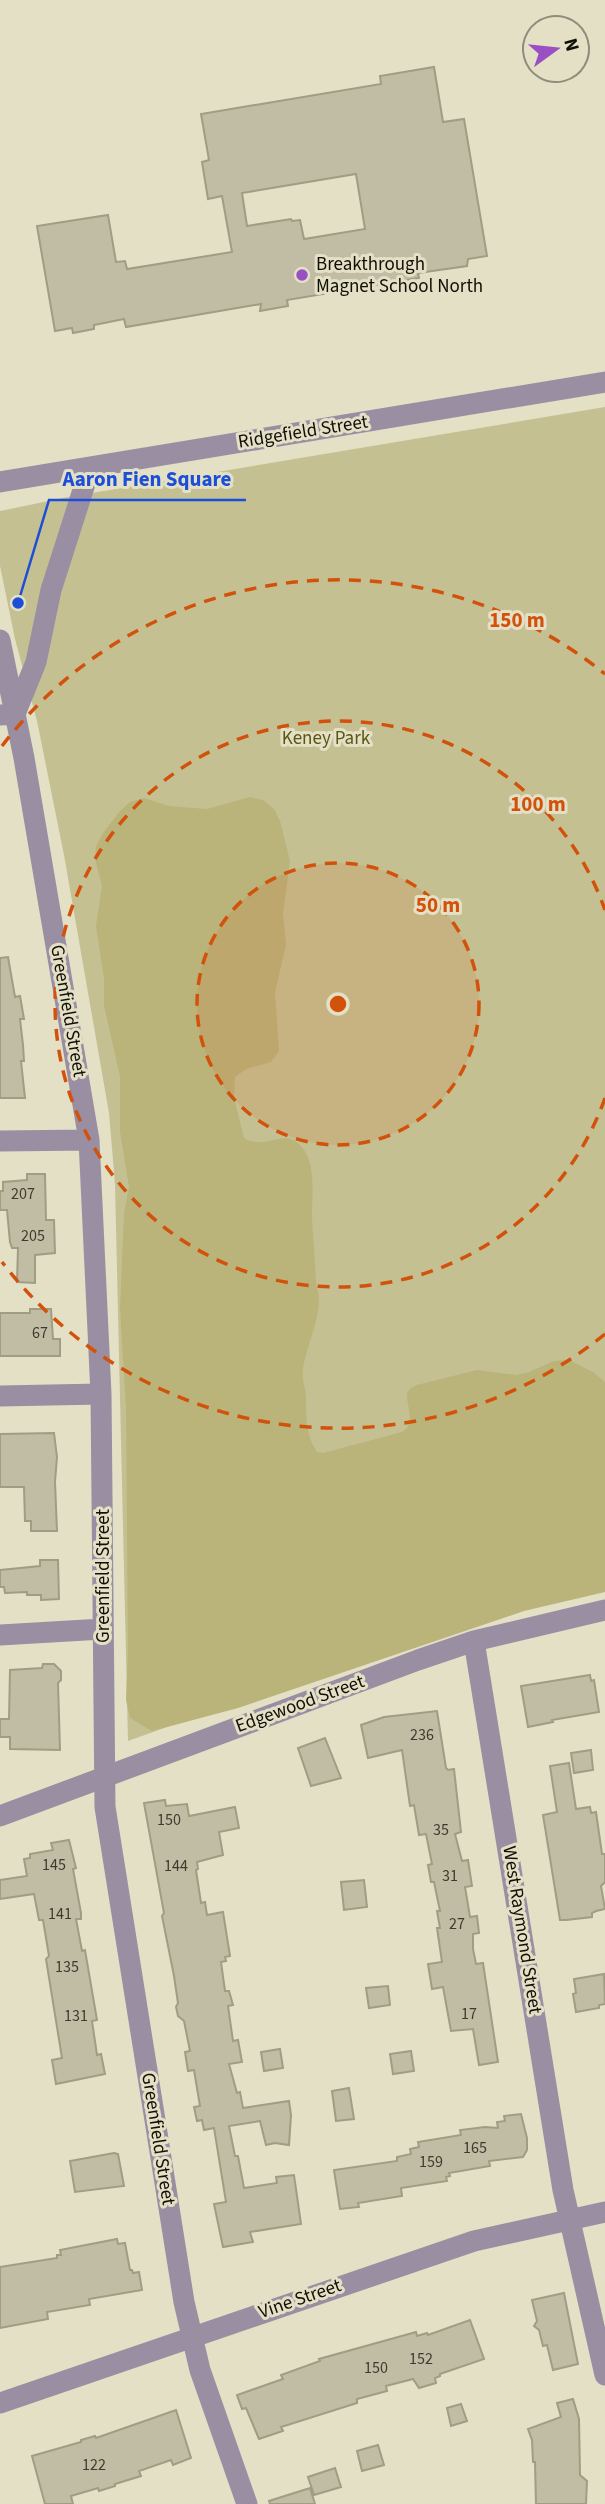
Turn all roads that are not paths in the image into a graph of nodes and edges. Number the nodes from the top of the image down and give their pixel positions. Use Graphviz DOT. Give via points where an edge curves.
graph roads {
  1 [pos="605,382"];
  2 [pos="90,468"];
  3 [pos="0,482"];
  4 [pos="0,640"];
  5 [pos="8,714"];
  6 [pos="89,1140"];
  7 [pos="0,1141"];
  8 [pos="101,1394"];
  9 [pos="0,1396"];
  10 [pos="605,1610"];
  11 [pos="103,1629"];
  12 [pos="0,1635"];
  13 [pos="474,1641"];
  14 [pos="104,1777"];
  15 [pos="0,1816"];
  16 [pos="605,2212"];
  17 [pos="570,2219"];
  18 [pos="192,2337"];
  19 [pos="605,2375"];
  20 [pos="0,2403"];
  21 [pos="247,2504"];
  1 -- 2 [label="street, Ridgefield Street"];
  2 -- 3 [label="street, Ridgefield Street"];
  2 -- 5 [label="street" via="51,590 36,662"];
  4 -- 5 [label="street, Greenfield Street"];
  5 -- 6 [label="street, Greenfield Street"];
  6 -- 7 [label="street"];
  6 -- 8 [label="street, Greenfield Street"];
  8 -- 9 [label="street"];
  8 -- 11 [label="street, Greenfield Street"];
  10 -- 13 [label="street, Edgewood Street"];
  11 -- 12 [label="street"];
  11 -- 14 [label="street, Greenfield Street"];
  13 -- 14 [label="street, Edgewood Street"];
  13 -- 17 [label="street, West Raymond Street"];
  14 -- 15 [label="street, Edgewood Street"];
  14 -- 18 [label="street, Greenfield Street" via="105,1807"];
  16 -- 17 [label="street, Vine Street"];
  17 -- 18 [label="street, Vine Street" via="474,2241"];
  17 -- 19 [label="street, West Raymond Street"];
  18 -- 20 [label="street, Vine Street"];
  18 -- 21 [label="street, Greenfield Street"];
}
